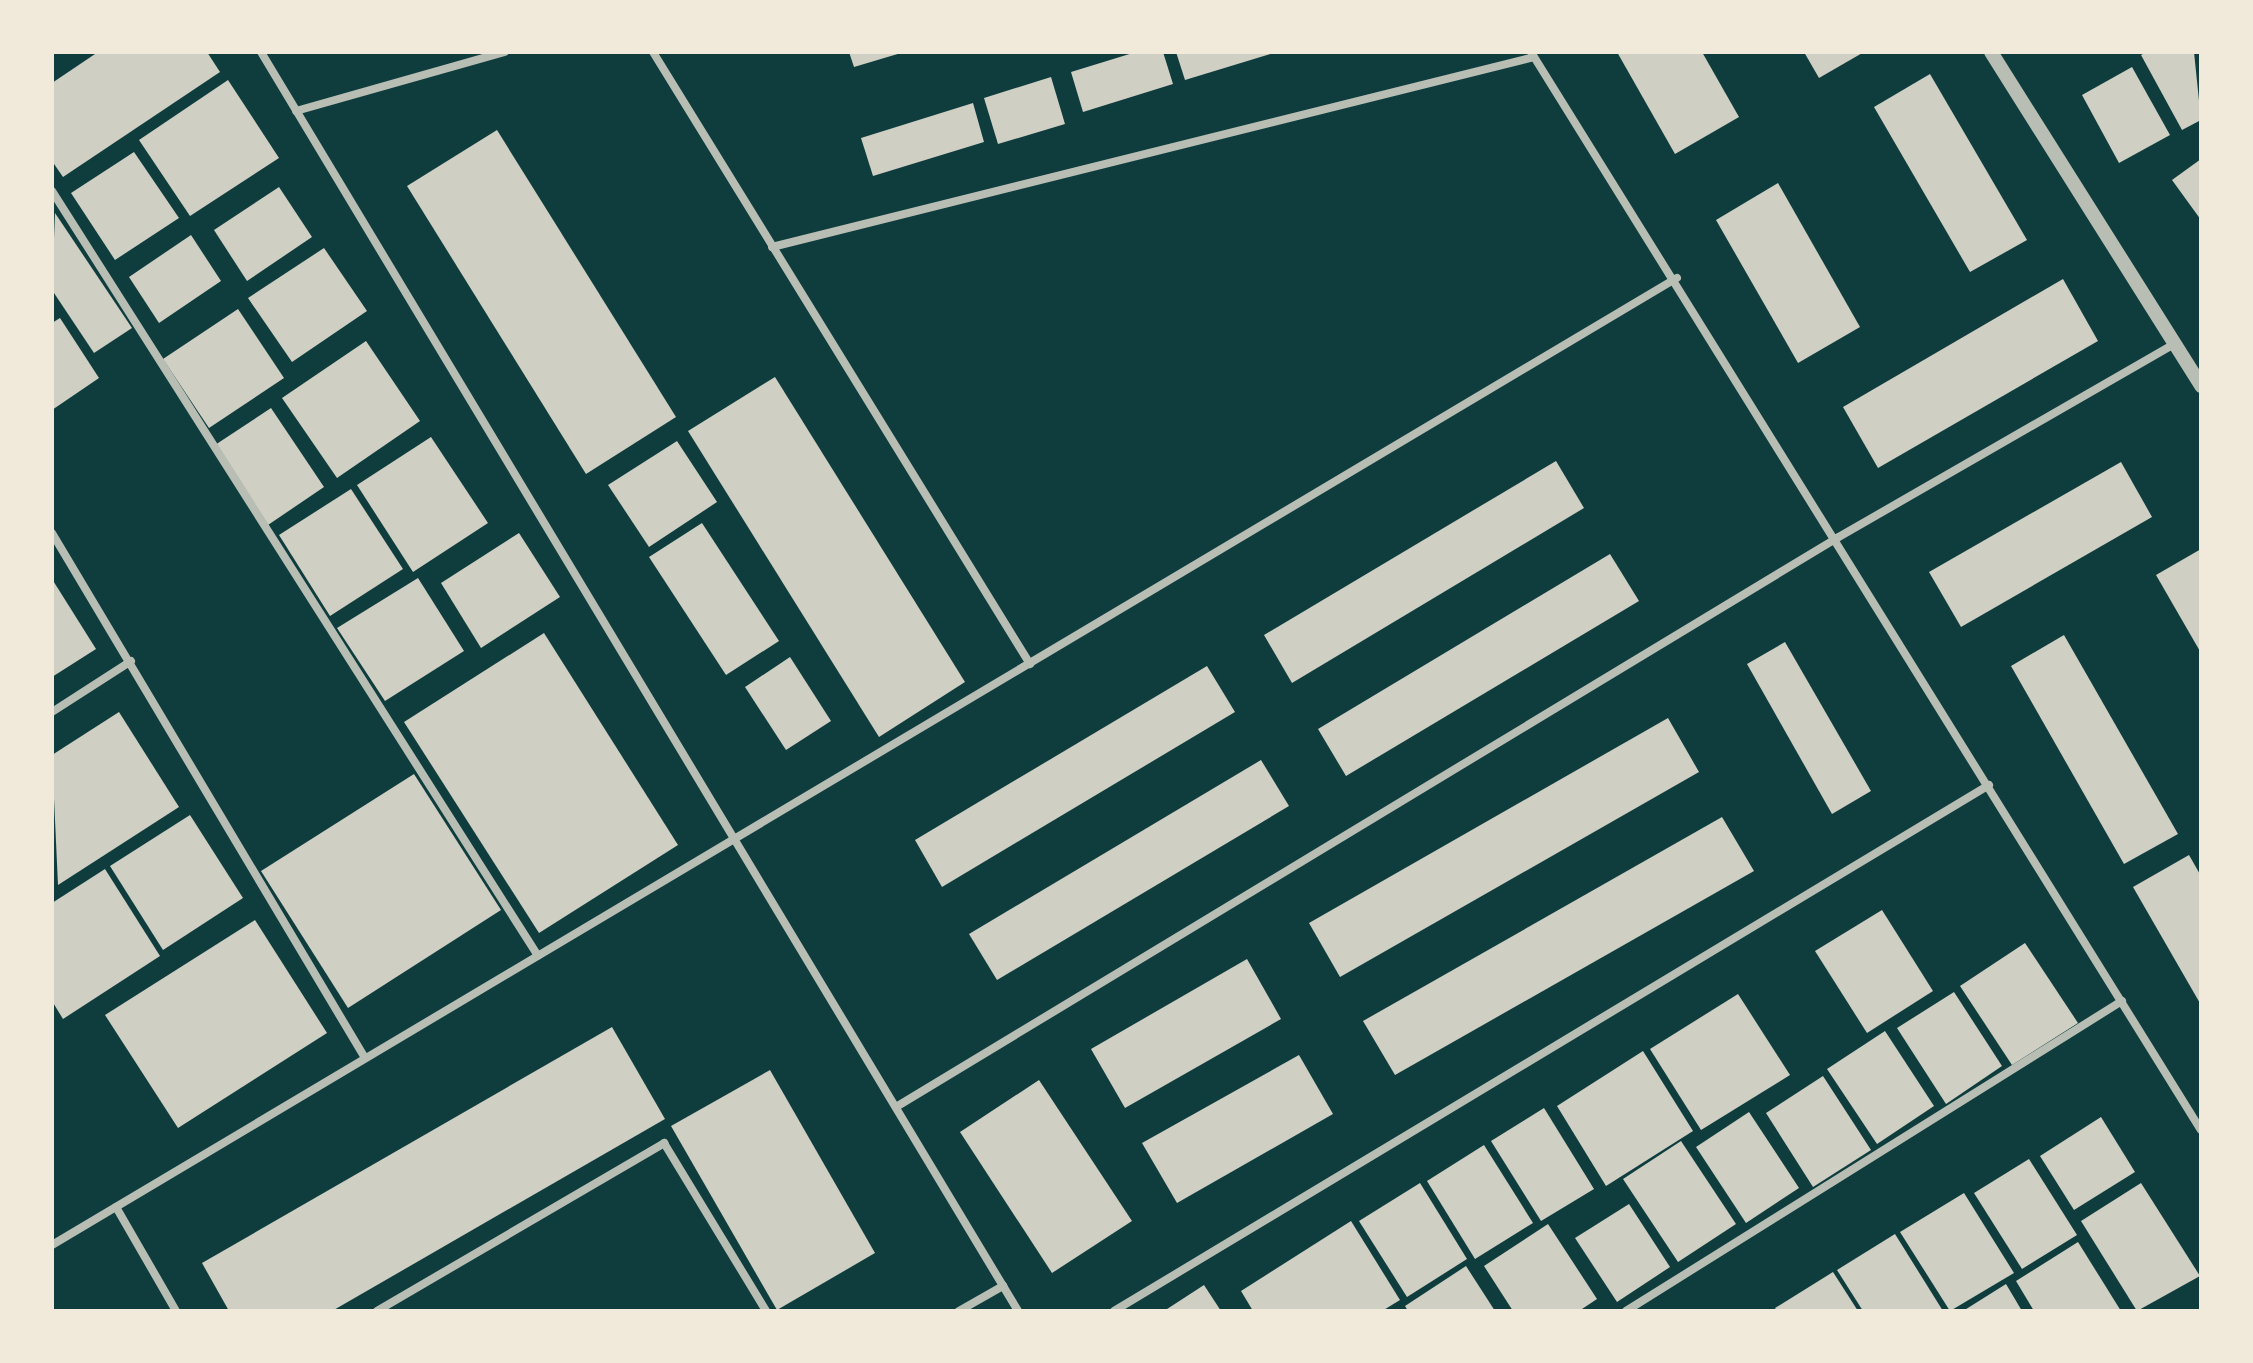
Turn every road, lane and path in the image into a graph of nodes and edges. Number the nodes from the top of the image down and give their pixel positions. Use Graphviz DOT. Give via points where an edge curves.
graph roads {
  1 [pos="261,52"];
  2 [pos="505,52"];
  3 [pos="653,52"];
  4 [pos="1991,52"];
  5 [pos="1533,54"];
  6 [pos="296,111"];
  7 [pos="52,191"];
  8 [pos="772,247"];
  9 [pos="1677,278"];
  10 [pos="2175,344"];
  11 [pos="2201,386"];
  12 [pos="52,533"];
  13 [pos="1837,538"];
  14 [pos="131,661"];
  15 [pos="1030,664"];
  16 [pos="52,712"];
  17 [pos="1989,785"];
  18 [pos="735,839"];
  19 [pos="538,956"];
  20 [pos="2122,1001"];
  21 [pos="365,1058"];
  22 [pos="896,1107"];
  23 [pos="2201,1130"];
  24 [pos="116,1207"];
  25 [pos="52,1245"];
  26 [pos="1003,1286"];
  27 [pos="176,1311"];
  28 [pos="377,1311"];
  29 [pos="766,1311"];
  30 [pos="959,1311"];
  31 [pos="1018,1311"];
  32 [pos="1114,1311"];
  33 [pos="1626,1311"];
  1 -- 6 [label="street"];
  2 -- 6 [label="street"];
  3 -- 8 [label="street"];
  4 -- 10 [label="street"];
  5 -- 8 [label="street"];
  5 -- 9 [label="street"];
  6 -- 18 [label="street"];
  7 -- 19 [label="street"];
  8 -- 15 [label="street"];
  9 -- 13 [label="street"];
  9 -- 15 [label="street"];
  10 -- 11 [label="street"];
  10 -- 13 [label="street"];
  12 -- 14 [label="street"];
  13 -- 17 [label="street"];
  13 -- 22 [label="street"];
  14 -- 16 [label="street"];
  14 -- 21 [label="street"];
  15 -- 18 [label="street"];
  17 -- 20 [label="street"];
  17 -- 32 [label="street"];
  18 -- 19 [label="street"];
  18 -- 22 [label="street"];
  19 -- 21 [label="street"];
  20 -- 23 [label="street"];
  20 -- 33 [label="street"];
  21 -- 24 [label="street"];
  22 -- 26 [label="street"];
  24 -- 25 [label="street"];
  24 -- 27 [label="street"];
  26 -- 30 [label="street"];
  26 -- 31 [label="street"];
  28 -- 29 [label="street" via="664,1143"];
}
